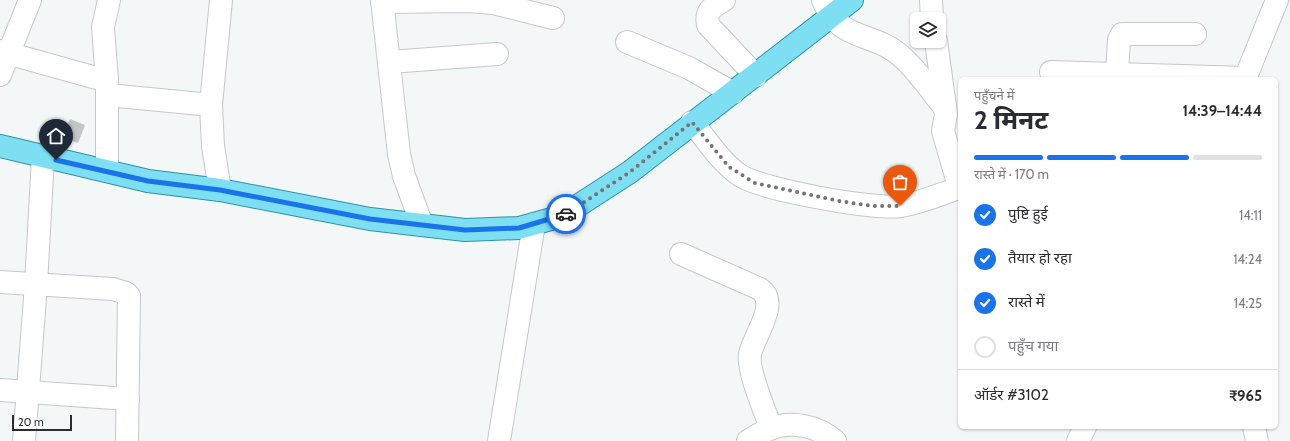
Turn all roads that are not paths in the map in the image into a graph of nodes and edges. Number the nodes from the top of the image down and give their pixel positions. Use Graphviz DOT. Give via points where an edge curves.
graph roads {
  1 [pos="30,0"];
  2 [pos="109,0"];
  3 [pos="220,0"];
  4 [pos="724,0"];
  5 [pos="852,0"];
  6 [pos="931,0"];
  7 [pos="1277,0"];
  8 [pos="382,1"];
  9 [pos="827,8"];
  10 [pos="932,12"];
  11 [pos="553,18"];
  12 [pos="1195,34"];
  13 [pos="627,42"];
  14 [pos="937,48"];
  15 [pos="4,53"];
  16 [pos="497,54"];
  17 [pos="390,62"];
  18 [pos="1051,72"];
  19 [pos="0,75"];
  20 [pos="756,76"];
  21 [pos="1113,76"];
  22 [pos="1157,77"];
  23 [pos="1246,77"];
  24 [pos="107,88"];
  25 [pos="733,93"];
  26 [pos="211,105"];
  27 [pos="945,108"];
  28 [pos="692,122"];
  29 [pos="0,146"];
  30 [pos="43,157"];
  31 [pos="107,171"];
  32 [pos="220,190"];
  33 [pos="534,224"];
  34 [pos="422,226"];
  35 [pos="681,254"];
  36 [pos="0,282"];
  37 [pos="36,285"];
  38 [pos="0,390"];
  39 [pos="28,392"];
  40 [pos="128,399"];
  41 [pos="771,428"];
  42 [pos="1084,429"];
  43 [pos="1254,429"];
  44 [pos="24,441"];
  45 [pos="126,441"];
  46 [pos="499,441"];
  47 [pos="748,441"];
  48 [pos="835,441"];
  49 [pos="1078,441"];
  50 [pos="1257,441"];
  1 -- 15 [label="street"];
  2 -- 24 [label="street" via="103,27"];
  3 -- 26 [label="street"];
  4 -- 20 [label="street" via="708,11 708,25"];
  5 -- 9 [label="main road"];
  6 -- 10 [label="street"];
  7 -- 23 [label="street"];
  8 -- 11 [label="street" via="474,1 493,3"];
  8 -- 17 [label="street"];
  9 -- 20 [label="main road"];
  9 -- 27 [label="street" via="843,29 890,47 902,57"];
  12 -- 21 [label="street" via="1122,34"];
  13 -- 25 [label="street" via="689,68"];
  14 -- 27 [label="street"];
  15 -- 19 [label="street"];
  15 -- 24 [label="street"];
  16 -- 17 [label="street"];
  17 -- 34 [label="street" via="399,154"];
  18 -- 21 [label="street"];
  20 -- 25 [label="main road"];
  21 -- 22 [label="street"];
  24 -- 26 [label="street"];
  24 -- 31 [label="street"];
  25 -- 28 [label="main road"];
  26 -- 32 [label="street" via="213,146"];
  27 -- 28 [label="street" via="943,131 958,183 957,188 900,206 873,206 839,201 755,183 729,167"];
  28 -- 33 [label="main road" via="630,172 562,216"];
  29 -- 30 [label="main road"];
  30 -- 31 [label="main road"];
  30 -- 37 [label="street"];
  31 -- 32 [label="main road" via="148,181"];
  32 -- 34 [label="main road" via="370,219"];
  33 -- 34 [label="main road" via="519,228 465,230"];
  33 -- 46 [label="street"];
  35 -- 41 [label="street" via="760,289 767,296 769,304 750,359 759,396"];
  36 -- 37 [label="street"];
  37 -- 39 [label="street"];
  37 -- 40 [label="street" via="113,289 129,296"];
  38 -- 39 [label="street"];
  39 -- 40 [label="street"];
  39 -- 44 [label="street"];
  40 -- 45 [label="street"];
  41 -- 47 [label="street"];
  41 -- 48 [label="street" via="790,424 805,426 828,434"];
  42 -- 49 [label="street"];
  43 -- 50 [label="street"];
}
